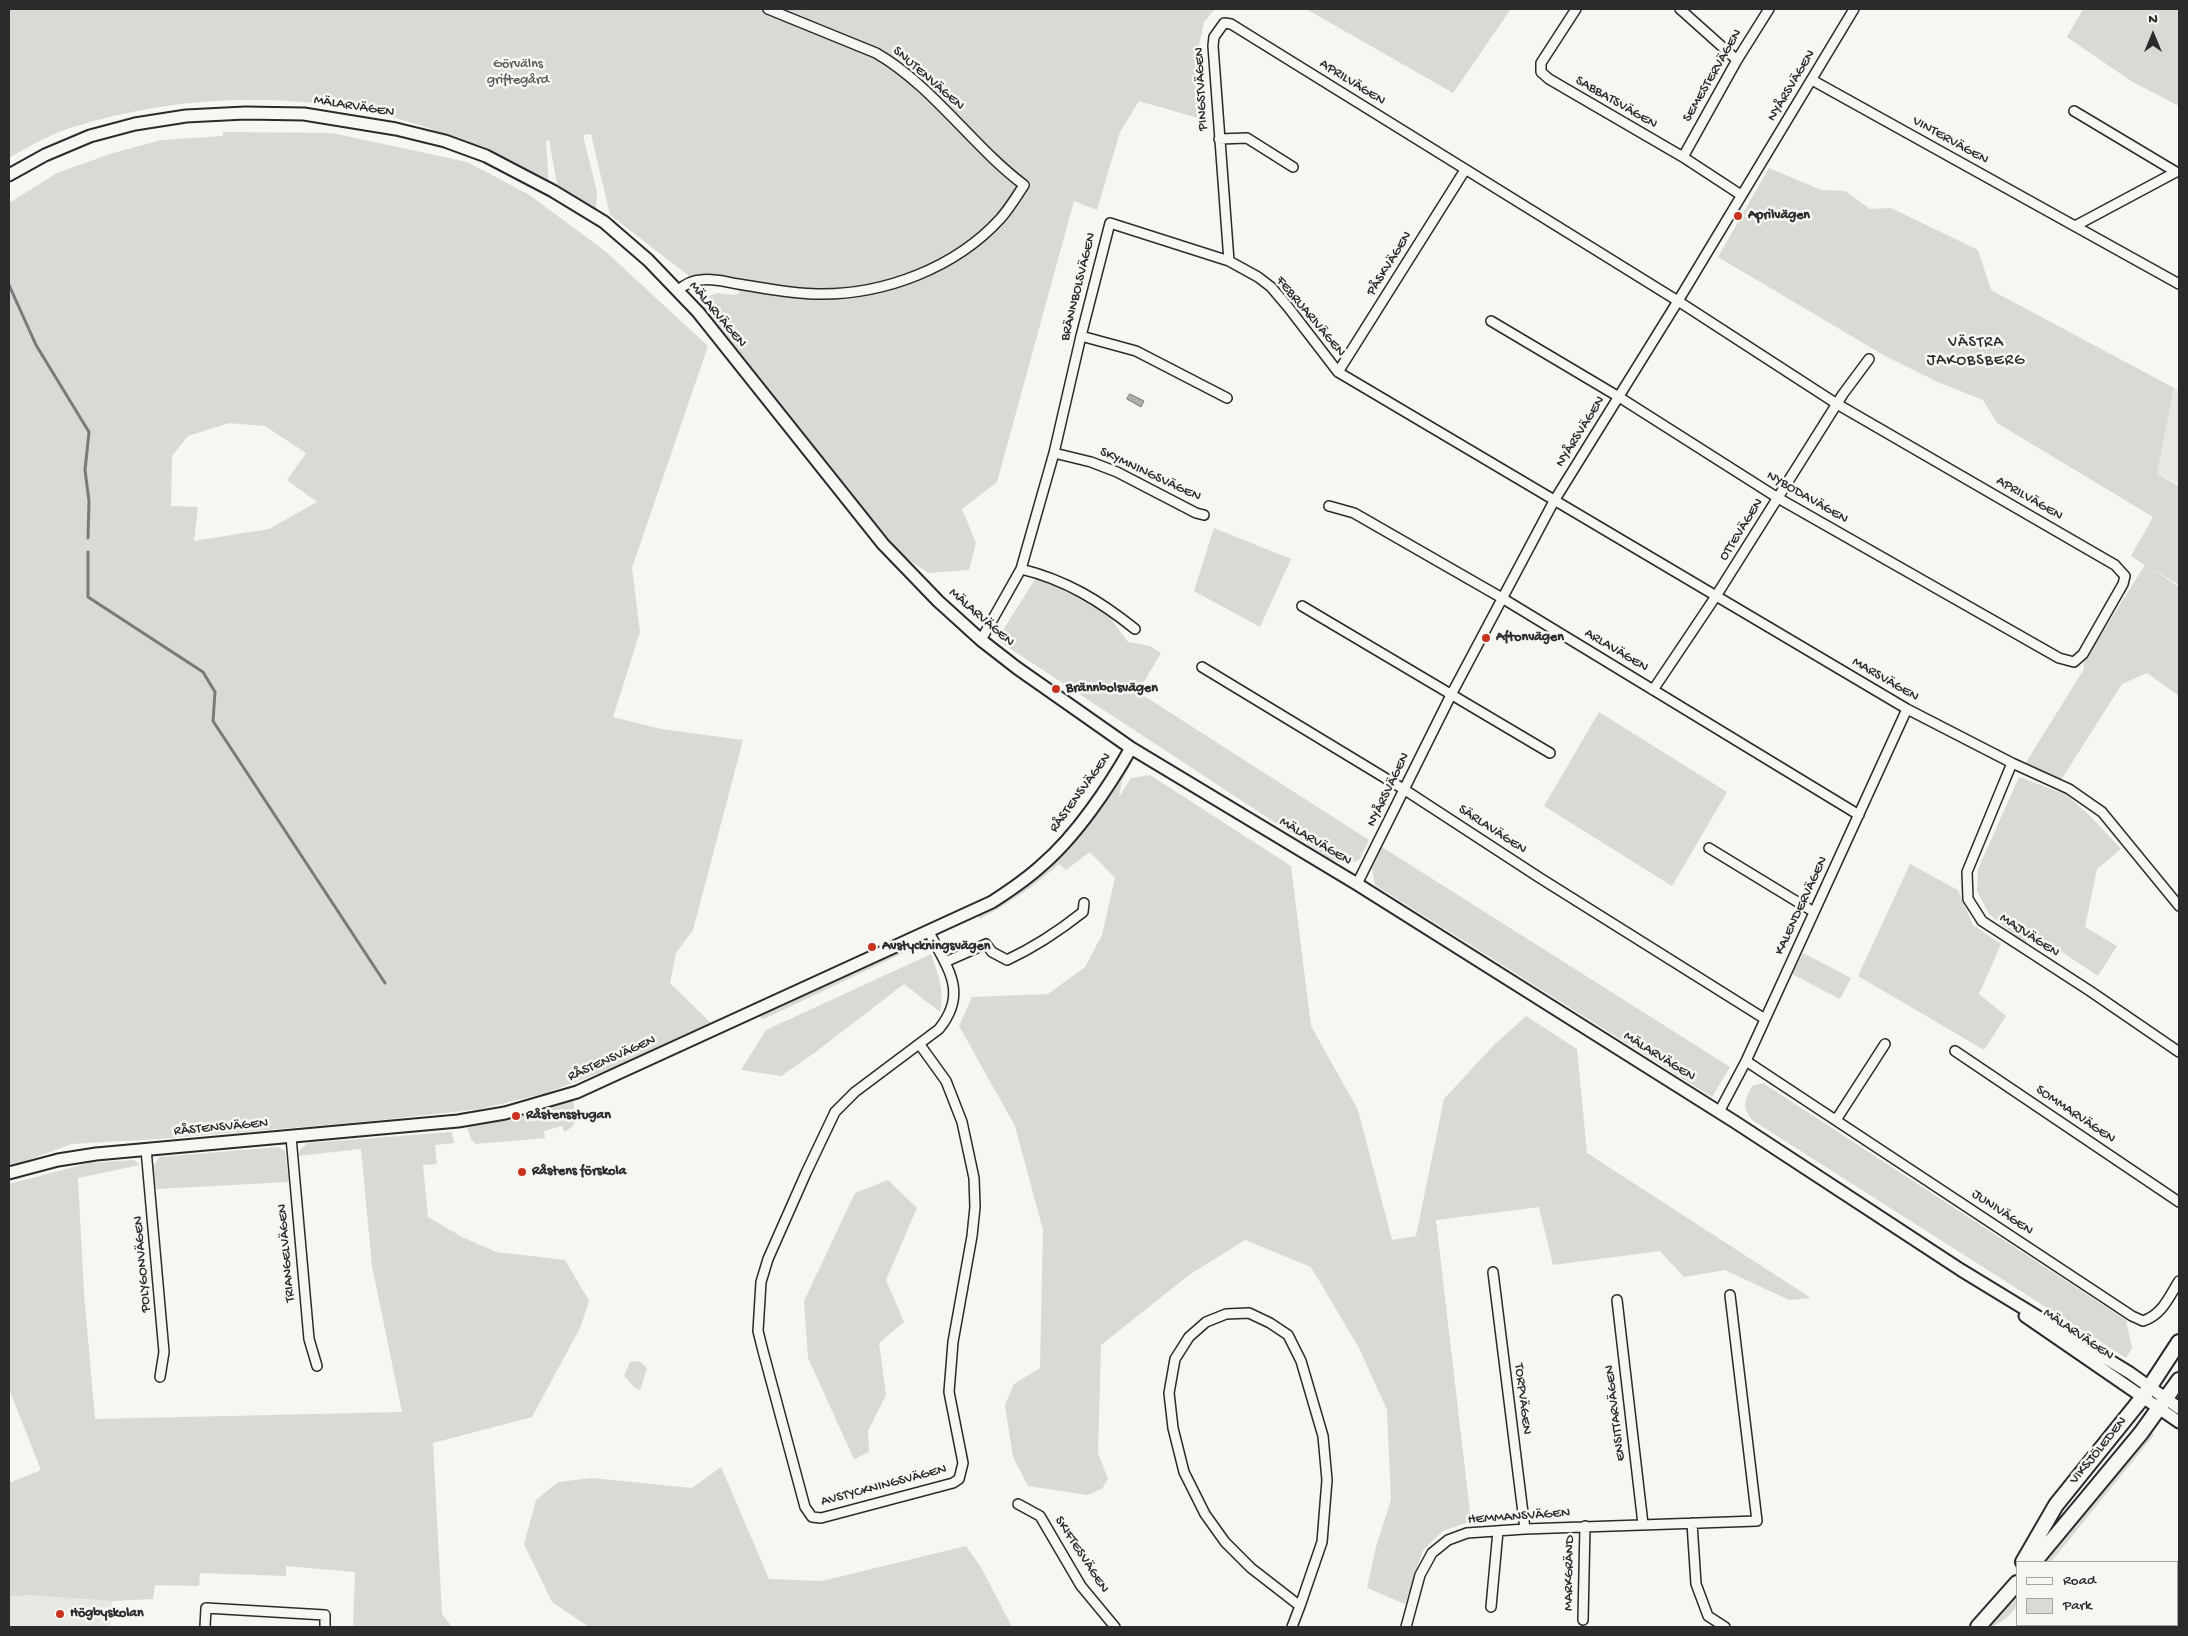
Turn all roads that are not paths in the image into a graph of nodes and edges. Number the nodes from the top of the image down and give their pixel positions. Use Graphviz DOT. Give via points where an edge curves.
graph roads {
  1 [pos="768,9"];
  2 [pos="1576,9"];
  3 [pos="1680,9"];
  4 [pos="1769,9"];
  5 [pos="1854,9"];
  6 [pos="1234,26"];
  7 [pos="1737,60"];
  8 [pos="1812,80"];
  9 [pos="2074,111"];
  10 [pos="1219,139"];
  11 [pos="1683,157"];
  12 [pos="1293,167"];
  13 [pos="1465,170"];
  14 [pos="9,175"];
  15 [pos="1741,195"];
  16 [pos="1110,223"];
  17 [pos="2074,226"];
  18 [pos="1229,261"];
  19 [pos="2179,284"];
  20 [pos="677,291"];
  21 [pos="1678,302"];
  22 [pos="1491,321"];
  23 [pos="1080,336"];
  24 [pos="1868,359"];
  25 [pos="1338,372"];
  26 [pos="1618,397"];
  27 [pos="1227,398"];
  28 [pos="1837,404"];
  29 [pos="1054,453"];
  30 [pos="1778,498"];
  31 [pos="1554,501"];
  32 [pos="1329,506"];
  33 [pos="1204,515"];
  34 [pos="1021,569"];
  35 [pos="1716,596"];
  36 [pos="1502,598"];
  37 [pos="1302,606"];
  38 [pos="2102,622"];
  39 [pos="1136,629"];
  40 [pos="981,640"];
  41 [pos="1202,667"];
  42 [pos="1653,690"];
  43 [pos="1451,695"];
  44 [pos="1907,709"];
  45 [pos="1131,748"];
  46 [pos="1550,753"];
  47 [pos="2012,763"];
  48 [pos="1404,790"];
  49 [pos="1858,815"];
  50 [pos="1709,848"];
  51 [pos="1357,884"];
  52 [pos="1084,904"];
  53 [pos="2179,906"];
  54 [pos="1814,912"];
  55 [pos="929,932"];
  56 [pos="945,962"];
  57 [pos="1765,1019"];
  58 [pos="920,1044"];
  59 [pos="1885,1044"];
  60 [pos="1955,1051"];
  61 [pos="2179,1052"];
  62 [pos="1746,1061"];
  63 [pos="1719,1112"];
  64 [pos="1836,1120"];
  65 [pos="291,1138"];
  66 [pos="146,1150"];
  67 [pos="9,1173"];
  68 [pos="2179,1202"];
  69 [pos="1493,1272"];
  70 [pos="2179,1281"];
  71 [pos="1730,1295"];
  72 [pos="1617,1300"];
  73 [pos="2179,1342"];
  74 [pos="317,1366"];
  75 [pos="160,1377"];
  76 [pos="2179,1380"];
  77 [pos="2146,1392"];
  78 [pos="2163,1404"];
  79 [pos="2179,1408"];
  80 [pos="2179,1422"];
  81 [pos="1018,1504"];
  82 [pos="1692,1523"];
  83 [pos="1642,1524"];
  84 [pos="1585,1526"];
  85 [pos="1525,1529"];
  86 [pos="1498,1531"];
  87 [pos="2024,1561"];
  88 [pos="2035,1561"];
  89 [pos="2016,1576"];
  90 [pos="2016,1584"];
  91 [pos="2000,1604"];
  92 [pos="1300,1606"];
  93 [pos="1490,1607"];
  94 [pos="1583,1620"];
  95 [pos="205,1627"];
  96 [pos="324,1627"];
  97 [pos="1114,1627"];
  98 [pos="1292,1627"];
  99 [pos="1406,1627"];
  100 [pos="1724,1627"];
  101 [pos="1978,1627"];
  1 -- 20 [label="street, SNUTENVÄGEN" via="889,61 1024,185 1000,219 969,246 933,268 897,283 859,292 817,294 699,280"];
  2 -- 11 [label="street, SABBATSVÄGEN" via="1542,63 1541,72"];
  3 -- 7 [label="street"];
  4 -- 7 [label="street, SEMESTERVÄGEN"];
  5 -- 8 [label="street, NYÅRSVÄGEN"];
  6 -- 10 [label="street, PINGSTVÄGEN" via="1224,23 1214,37"];
  6 -- 13 [label="street, APRILVÄGEN"];
  7 -- 11 [label="street, SEMESTERVÄGEN"];
  8 -- 15 [label="street, NYÅRSVÄGEN"];
  8 -- 17 [label="street, VINTERVÄGEN"];
  9 -- 17 [label="street" via="2176,172"];
  10 -- 12 [label="street, PINGSTVÄGEN" via="1247,138"];
  10 -- 18 [label="street, PINGSTVÄGEN"];
  11 -- 15 [label="street, SABBATSVÄGEN"];
  13 -- 21 [label="street, APRILVÄGEN"];
  13 -- 25 [label="street, PÅSKVÄGEN"];
  14 -- 20 [label="street, MÄLARVÄGEN" via="90,136 135,124 186,116 245,113 304,114 350,120 445,141 486,156 536,181 604,222 648,260"];
  15 -- 21 [label="street, NYÅRSVÄGEN"];
  16 -- 18 [label="street, FEBRUARIVÄGEN"];
  16 -- 23 [label="street, BRÄNNBOLSVÄGEN"];
  17 -- 19 [label="street, VINTERVÄGEN"];
  18 -- 25 [label="street, FEBRUARIVÄGEN" via="1271,287"];
  20 -- 40 [label="street, MÄLARVÄGEN" via="698,312 883,544"];
  21 -- 26 [label="street, NYÅRSVÄGEN"];
  21 -- 28 [label="street, APRILVÄGEN"];
  22 -- 26 [label="street, NYBODAVÄGEN"];
  23 -- 27 [label="street" via="1136,352"];
  23 -- 29 [label="street, BRÄNNBOLSVÄGEN"];
  24 -- 28 [label="street, OTTEVÄGEN"];
  25 -- 31 [label="street, FEBRUARIVÄGEN"];
  26 -- 30 [label="street, NYBODAVÄGEN"];
  26 -- 31 [label="street, NYÅRSVÄGEN"];
  28 -- 30 [label="street, OTTEVÄGEN"];
  28 -- 38 [label="street, APRILVÄGEN" via="2116,565 2125,576"];
  29 -- 33 [label="street, SKYMNINGSVÄGEN" via="1117,472"];
  29 -- 34 [label="street, BRÄNNBOLSVÄGEN"];
  30 -- 35 [label="street, OTTEVÄGEN"];
  30 -- 38 [label="street, NYBODAVÄGEN" via="2059,658 2074,662"];
  31 -- 35 [label="street, MARSVÄGEN"];
  31 -- 36 [label="street, NYÅRSVÄGEN"];
  32 -- 36 [label="street, ARLAVÄGEN" via="1354,513"];
  34 -- 39 [label="street" via="1085,593"];
  34 -- 40 [label="street, BRÄNNBOLSVÄGEN"];
  35 -- 42 [label="street, OTTEVÄGEN"];
  35 -- 44 [label="street, MARSVÄGEN"];
  36 -- 42 [label="street, ARLAVÄGEN"];
  36 -- 43 [label="street, NYÅRSVÄGEN"];
  37 -- 43 [label="street"];
  40 -- 45 [label="street, MÄLARVÄGEN"];
  41 -- 48 [label="street, SÄRLAVÄGEN"];
  42 -- 49 [label="street, ARLAVÄGEN"];
  43 -- 46 [label="street"];
  43 -- 48 [label="street, NYÅRSVÄGEN"];
  44 -- 47 [label="street, MARSVÄGEN"];
  44 -- 49 [label="street, KALENDERVÄGEN"];
  45 -- 51 [label="street, MÄLARVÄGEN"];
  45 -- 55 [label="street, RÅSTENSVÄGEN" via="1082,822 1042,865 992,902"];
  47 -- 53 [label="street, MARSVÄGEN" via="2069,789 2102,812"];
  47 -- 61 [label="street, MAJVÄGEN" via="1967,872 1968,900 1982,921"];
  48 -- 51 [label="street, NYÅRSVÄGEN"];
  48 -- 57 [label="street, SÄRLAVÄGEN"];
  49 -- 54 [label="street, KALENDERVÄGEN"];
  50 -- 54 [label="street"];
  51 -- 63 [label="street, MÄLARVÄGEN"];
  52 -- 56 [label="street" via="1083,912 1059,931 1007,960 992,952 986,944"];
  54 -- 57 [label="street, KALENDERVÄGEN"];
  55 -- 56 [label="street, AVSTYCKNINGSVÄGEN"];
  55 -- 65 [label="street, RÅSTENSVÄGEN" via="577,1092 506,1113 458,1122"];
  56 -- 58 [label="street, AVSTYCKNINGSVÄGEN" via="953,981 954,1000 950,1016"];
  57 -- 62 [label="street, KALENDERVÄGEN"];
  58 -- 58 [label="street, AVSTYCKNINGSVÄGEN" via="855,1092 836,1112 806,1172 761,1282 758,1331 805,1507 812,1517 821,1518 953,1483 959,1479 963,1463 949,1392 953,1342 972,1236 974,1178 962,1122 946,1081"];
  59 -- 64 [label="street"];
  60 -- 68 [label="street, SOMMARVÄGEN"];
  62 -- 63 [label="street, KALENDERVÄGEN"];
  62 -- 64 [label="street, JUNIVÄGEN"];
  63 -- 77 [label="street, MÄLARVÄGEN" via="1961,1270 2058,1340"];
  64 -- 70 [label="street, JUNIVÄGEN" via="2132,1316 2143,1321 2154,1318"];
  65 -- 66 [label="street, RÅSTENSVÄGEN"];
  65 -- 74 [label="street, TRIANGELVÄGEN" via="309,1339"];
  66 -- 67 [label="street, RÅSTENSVÄGEN" via="58,1160"];
  66 -- 75 [label="street, POLYGONVÄGEN" via="164,1352"];
  69 -- 85 [label="street, TORPVÄGEN"];
  71 -- 82 [label="street, HEMMANSVÄGEN" via="1757,1521"];
  72 -- 83 [label="street, ENSITTARVÄGEN"];
  73 -- 77 [label="main road, VIKSJÖLEDEN"];
  76 -- 78 [label="main road, VIKSJÖLEDEN"];
  77 -- 78 [label="street, MÄLARVÄGEN"];
  77 -- 87 [label="main road, VIKSJÖLEDEN" via="2056,1505"];
  78 -- 79 [label="street, MÄLARVÄGEN"];
  78 -- 80 [label="street, MÄLARVÄGEN"];
  78 -- 88 [label="main road, VIKSJÖLEDEN"];
  81 -- 97 [label="street, SKIFTESVÄGEN" via="1040,1516 1082,1586"];
  82 -- 83 [label="street, HEMMANSVÄGEN"];
  82 -- 100 [label="street" via="1696,1584 1708,1616"];
  83 -- 84 [label="street, HEMMANSVÄGEN"];
  84 -- 85 [label="street, HEMMANSVÄGEN"];
  84 -- 94 [label="street, MARKGRÄND"];
  85 -- 86 [label="street, HEMMANSVÄGEN"];
  86 -- 93 [label="street"];
  86 -- 99 [label="street, HEMMANSVÄGEN" via="1467,1533 1448,1540 1432,1553 1420,1575"];
  89 -- 91 [label="main road"];
  90 -- 91 [label="main road"];
  91 -- 101 [label="main road"];
  92 -- 92 [label="street" via="1322,1542 1327,1480 1321,1426 1302,1361 1288,1335 1249,1313 1226,1314 1206,1322 1188,1337 1175,1359 1169,1393 1175,1437 1184,1472 1205,1514 1225,1542 1251,1568"];
  92 -- 98 [label="street"];
  95 -- 96 [label="street" via="206,1608 325,1615"];
}
